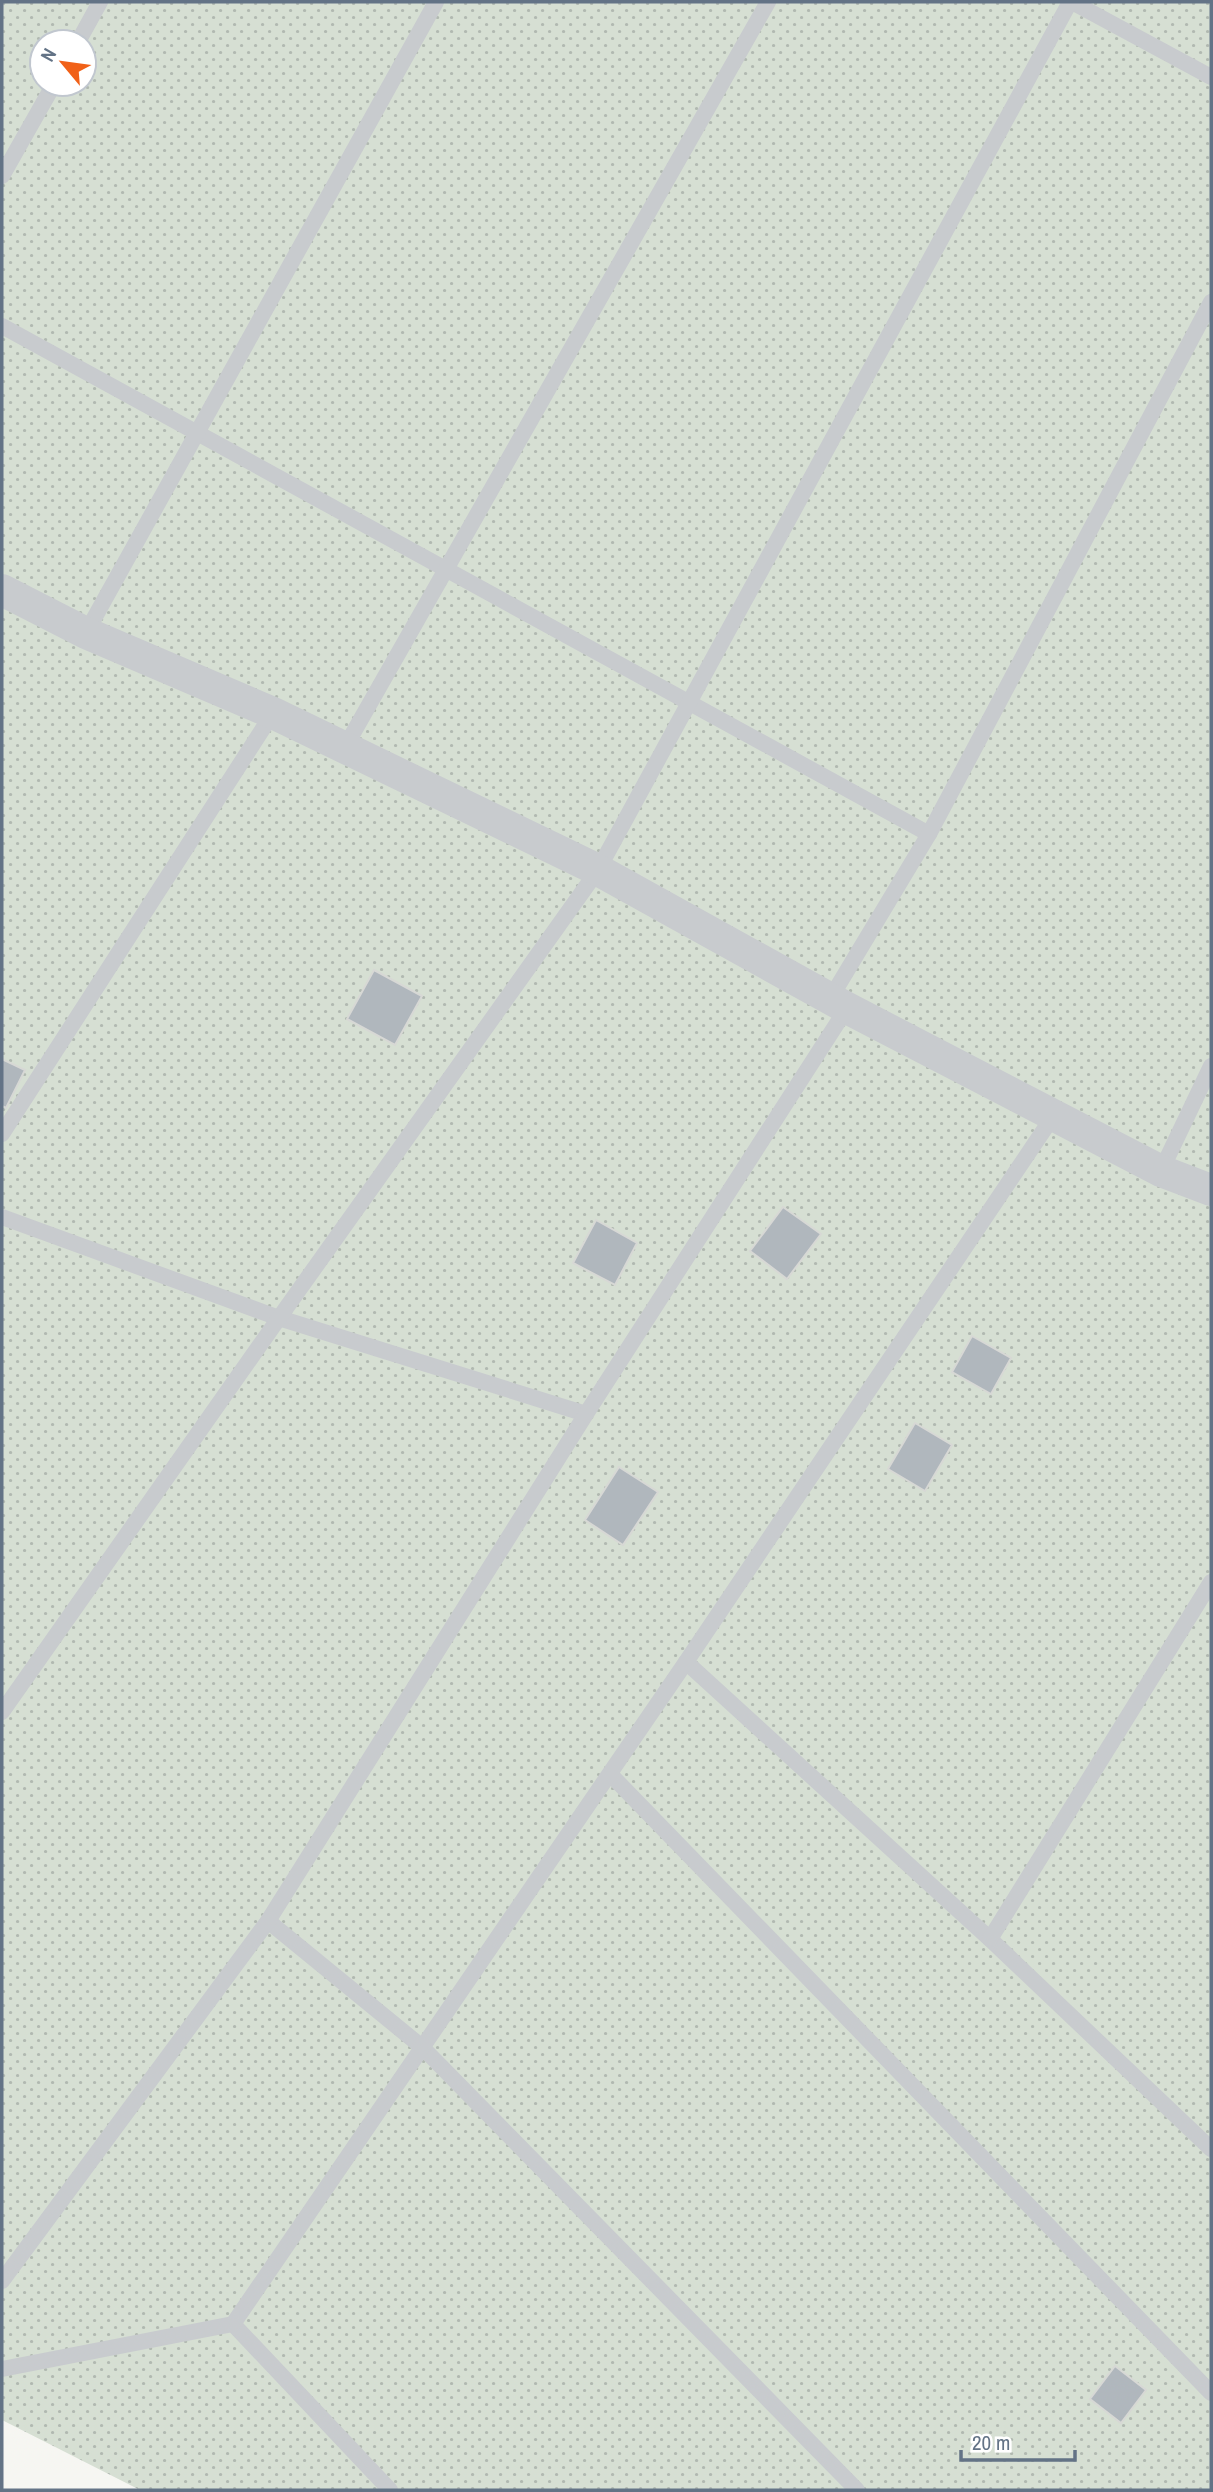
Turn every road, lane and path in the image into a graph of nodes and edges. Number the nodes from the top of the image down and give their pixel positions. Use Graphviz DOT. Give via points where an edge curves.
graph roads {
  1 [pos="100,2"];
  2 [pos="436,2"];
  3 [pos="768,2"];
  4 [pos="1071,2"];
  5 [pos="86,28"];
  6 [pos="1211,76"];
  7 [pos="46,98"];
  8 [pos="2,176"];
  9 [pos="1211,302"];
  10 [pos="2,326"];
  11 [pos="197,433"];
  12 [pos="446,569"];
  13 [pos="2,590"];
  14 [pos="86,633"];
  15 [pos="690,703"];
  16 [pos="273,713"];
  17 [pos="344,749"];
  18 [pos="929,834"];
  19 [pos="598,870"];
  20 [pos="838,1003"];
  21 [pos="1211,1066"];
  22 [pos="1054,1115"];
  23 [pos="2,1134"];
  24 [pos="1161,1171"];
  25 [pos="1211,1190"];
  26 [pos="2,1217"];
  27 [pos="279,1318"];
  28 [pos="586,1414"];
  29 [pos="1211,1582"];
  30 [pos="686,1662"];
  31 [pos="2,1712"];
  32 [pos="610,1774"];
  33 [pos="268,1921"];
  34 [pos="990,1940"];
  35 [pos="422,2047"];
  36 [pos="1211,2149"];
  37 [pos="2,2281"];
  38 [pos="233,2324"];
  39 [pos="2,2369"];
  40 [pos="1211,2393"];
  41 [pos="390,2490"];
  42 [pos="858,2490"];
  1 -- 5 [label="lane"];
  2 -- 11 [label="lane"];
  3 -- 12 [label="lane"];
  4 -- 6 [label="lane"];
  4 -- 15 [label="lane"];
  7 -- 8 [label="lane"];
  9 -- 18 [label="lane"];
  10 -- 11 [label="lane"];
  11 -- 12 [label="lane"];
  11 -- 14 [label="lane"];
  12 -- 15 [label="lane"];
  12 -- 17 [label="lane"];
  13 -- 14 [label="street"];
  14 -- 16 [label="street"];
  15 -- 18 [label="lane"];
  15 -- 19 [label="lane"];
  16 -- 17 [label="street"];
  16 -- 23 [label="lane"];
  17 -- 19 [label="street"];
  18 -- 20 [label="lane"];
  19 -- 20 [label="street"];
  19 -- 27 [label="lane"];
  20 -- 22 [label="street"];
  20 -- 28 [label="lane"];
  21 -- 24 [label="lane"];
  22 -- 24 [label="street"];
  22 -- 30 [label="lane"];
  24 -- 25 [label="street"];
  26 -- 27 [label="lane"];
  27 -- 28 [label="lane"];
  27 -- 31 [label="lane"];
  28 -- 33 [label="lane"];
  29 -- 34 [label="lane"];
  30 -- 32 [label="lane"];
  30 -- 34 [label="lane"];
  32 -- 35 [label="lane"];
  32 -- 40 [label="lane"];
  33 -- 35 [label="lane"];
  33 -- 37 [label="lane"];
  34 -- 36 [label="lane"];
  35 -- 38 [label="lane"];
  35 -- 42 [label="lane"];
  38 -- 39 [label="lane"];
  38 -- 41 [label="lane"];
}
